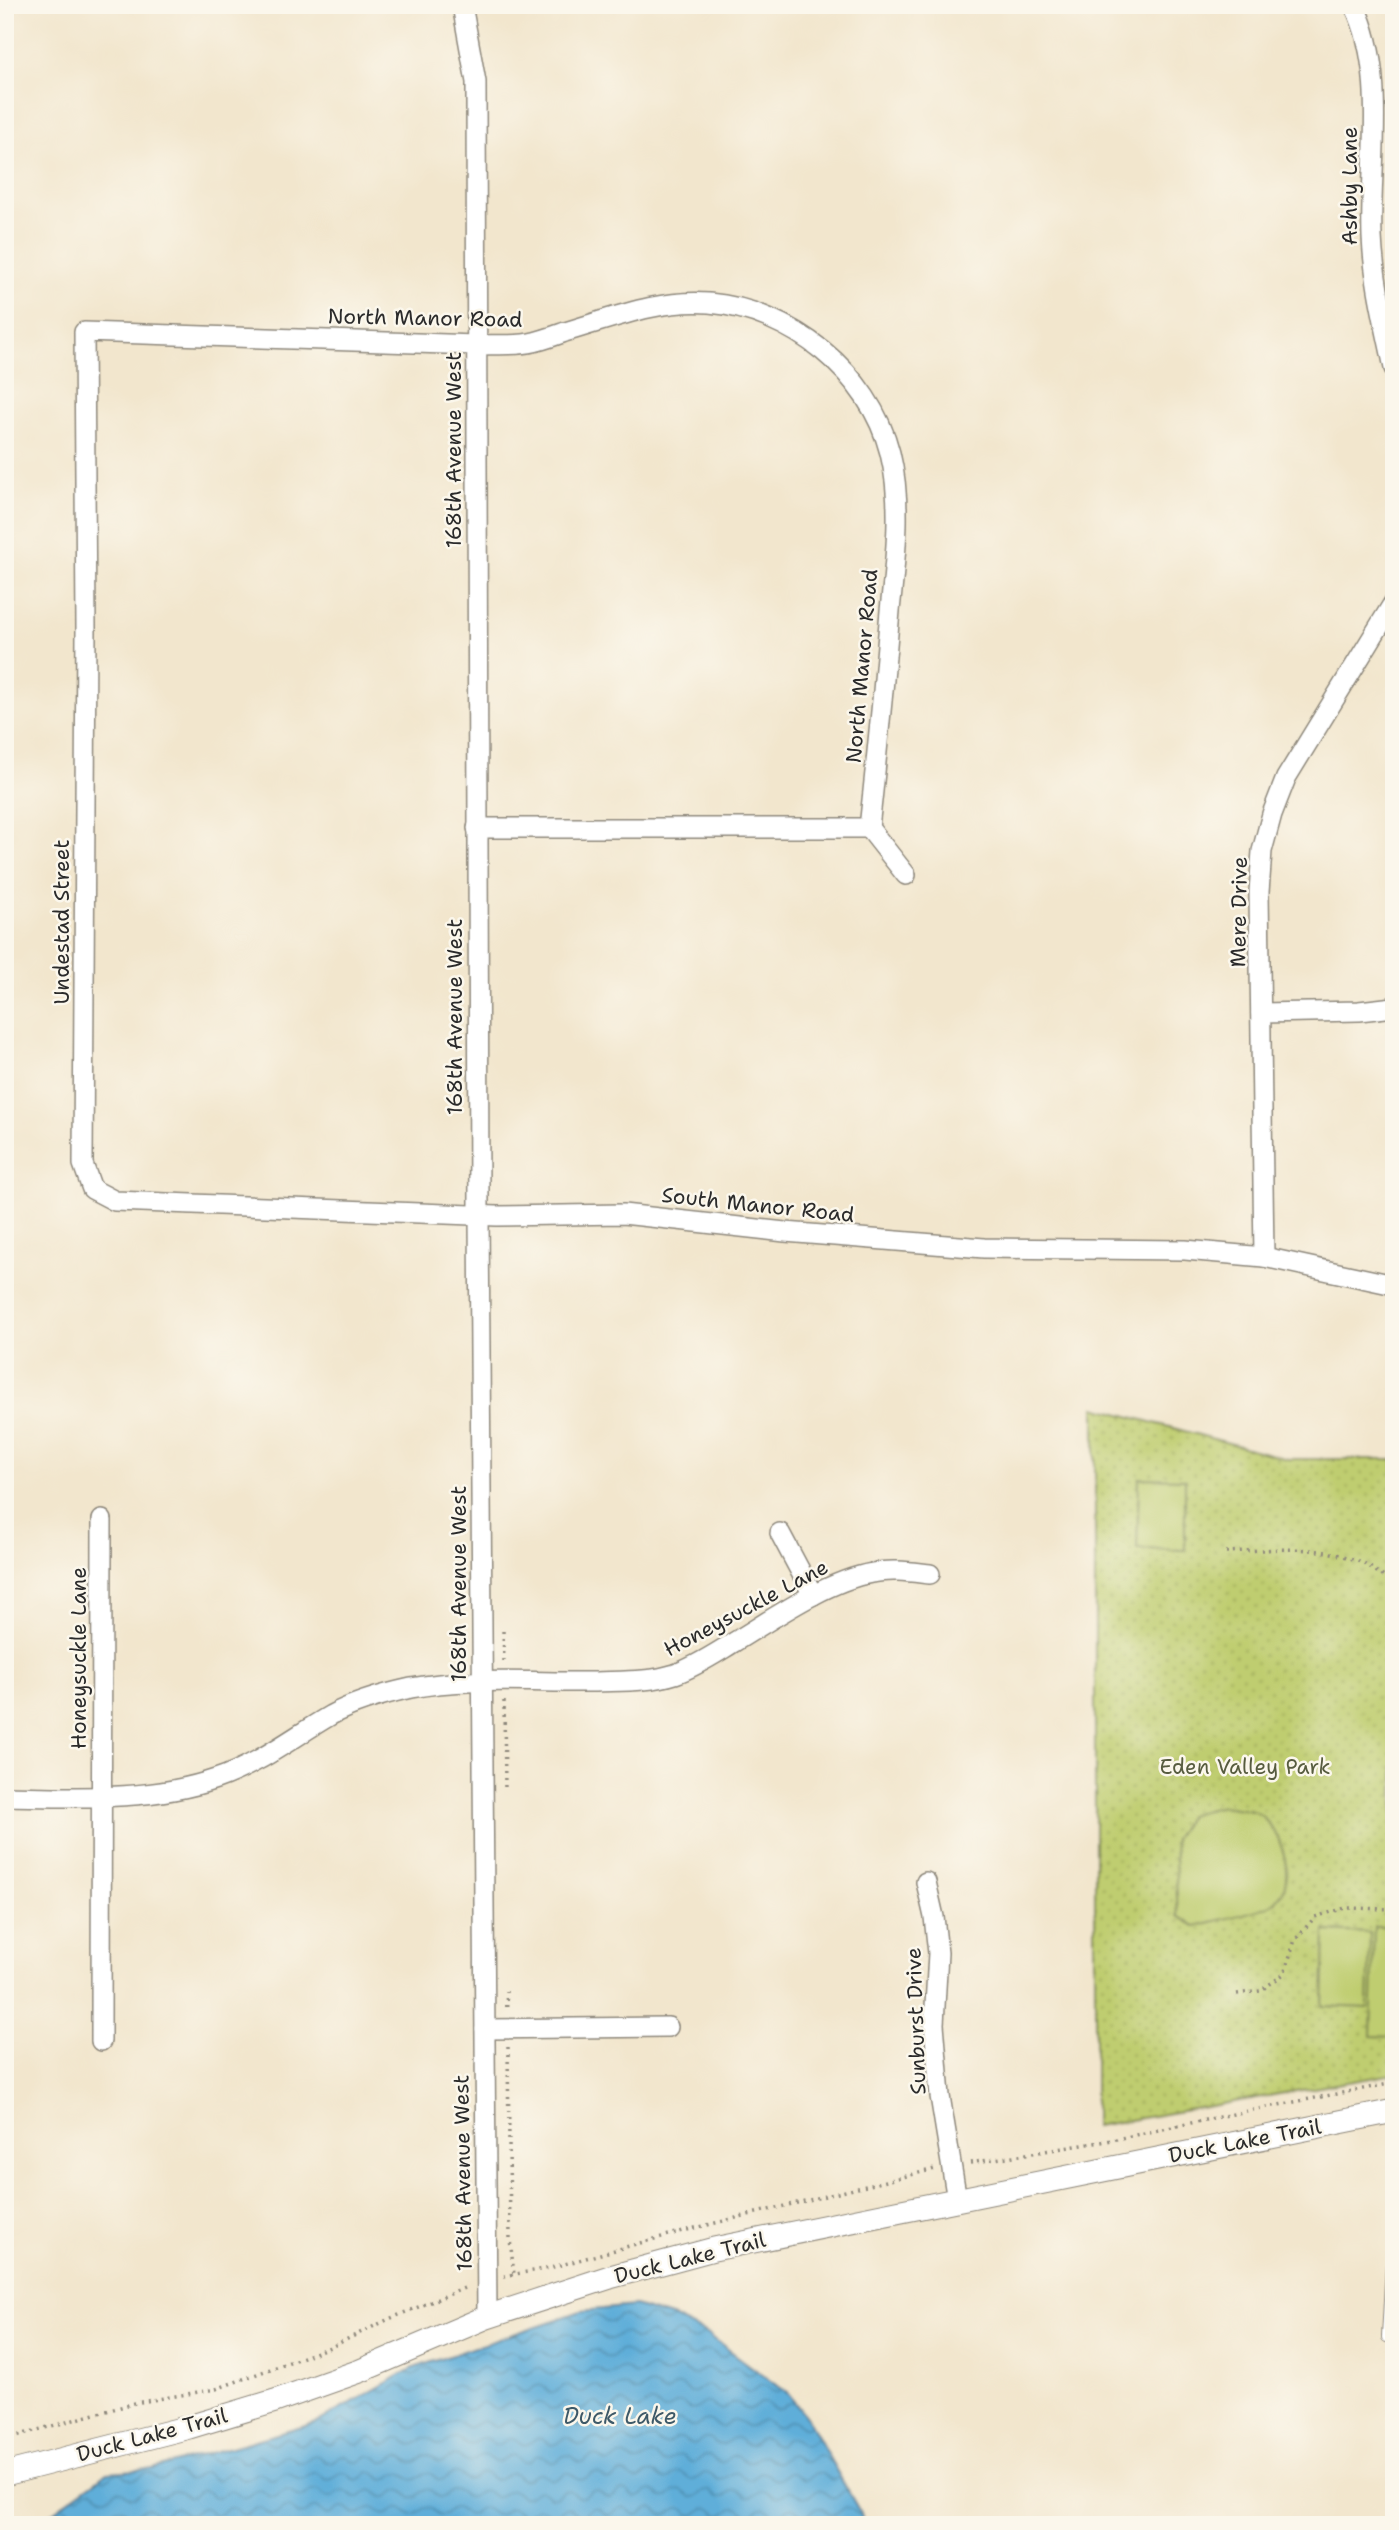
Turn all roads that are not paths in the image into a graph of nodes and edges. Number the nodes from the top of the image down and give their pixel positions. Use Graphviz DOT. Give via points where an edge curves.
graph roads {
  1 [pos="462,5"];
  2 [pos="1354,5"];
  3 [pos="477,345"];
  4 [pos="1394,368"];
  5 [pos="1394,601"];
  6 [pos="86,628"];
  7 [pos="477,828"];
  8 [pos="869,828"];
  9 [pos="906,876"];
  10 [pos="1394,1007"];
  11 [pos="1261,1013"];
  12 [pos="115,1201"];
  13 [pos="479,1215"];
  14 [pos="1264,1257"];
  15 [pos="1394,1285"];
  16 [pos="102,1520"];
  17 [pos="780,1533"];
  18 [pos="930,1574"];
  19 [pos="813,1595"];
  20 [pos="483,1683"];
  21 [pos="101,1795"];
  22 [pos="5,1796"];
  23 [pos="926,1882"];
  24 [pos="668,2027"];
  25 [pos="485,2029"];
  26 [pos="100,2041"];
  27 [pos="1394,2111"];
  28 [pos="957,2200"];
  29 [pos="1394,2208"];
  30 [pos="1393,2232"];
  31 [pos="1392,2284"];
  32 [pos="487,2317"];
  33 [pos="1390,2337"];
  34 [pos="5,2474"];
  1 -- 3 [label="street, 168th Avenue West" via="475,82"];
  2 -- 4 [label="street, Ashby Lane" via="1370,51 1375,285"];
  3 -- 6 [label="street, North Manor Road" via="84,332"];
  3 -- 7 [label="street, 168th Avenue West"];
  3 -- 8 [label="street, North Manor Road" via="530,343 669,303 710,303 789,326 851,379 890,451 897,491 896,546"];
  5 -- 11 [label="street, Mere Drive" via="1286,778 1272,814 1262,851 1259,892"];
  6 -- 12 [label="street, Undestad Street" via="83,1164 92,1189"];
  7 -- 8 [label="street"];
  7 -- 13 [label="street, 168th Avenue West"];
  8 -- 9 [label="street"];
  10 -- 11 [label="street"];
  11 -- 14 [label="street, Mere Drive"];
  12 -- 13 [label="street, South Manor Road"];
  13 -- 14 [label="street, South Manor Road" via="623,1214 984,1248 1185,1250"];
  13 -- 20 [label="street, 168th Avenue West"];
  14 -- 15 [label="street, South Manor Road"];
  16 -- 21 [label="street, Honeysuckle Lane"];
  17 -- 19 [label="street"];
  18 -- 19 [label="street, Honeysuckle Lane" via="871,1573"];
  19 -- 20 [label="street, Honeysuckle Lane" via="675,1674 643,1680"];
  20 -- 21 [label="street, Honeysuckle Lane" via="413,1688 373,1698 333,1714 259,1760 216,1779 172,1790"];
  20 -- 25 [label="street, 168th Avenue West"];
  21 -- 22 [label="street, Honeysuckle Lane"];
  21 -- 26 [label="street, Honeysuckle Lane"];
  23 -- 28 [label="street, Sunburst Drive" via="938,1953 934,2024 940,2096"];
  24 -- 25 [label="street"];
  25 -- 32 [label="street, 168th Avenue West"];
  27 -- 28 [label="street, Duck Lake Trail"];
  28 -- 32 [label="street, Duck Lake Trail" via="714,2249"];
  29 -- 30 [label="lane"];
  30 -- 31 [label="lane"];
  31 -- 33 [label="lane"];
  32 -- 34 [label="street, Duck Lake Trail" via="275,2401"];
}
